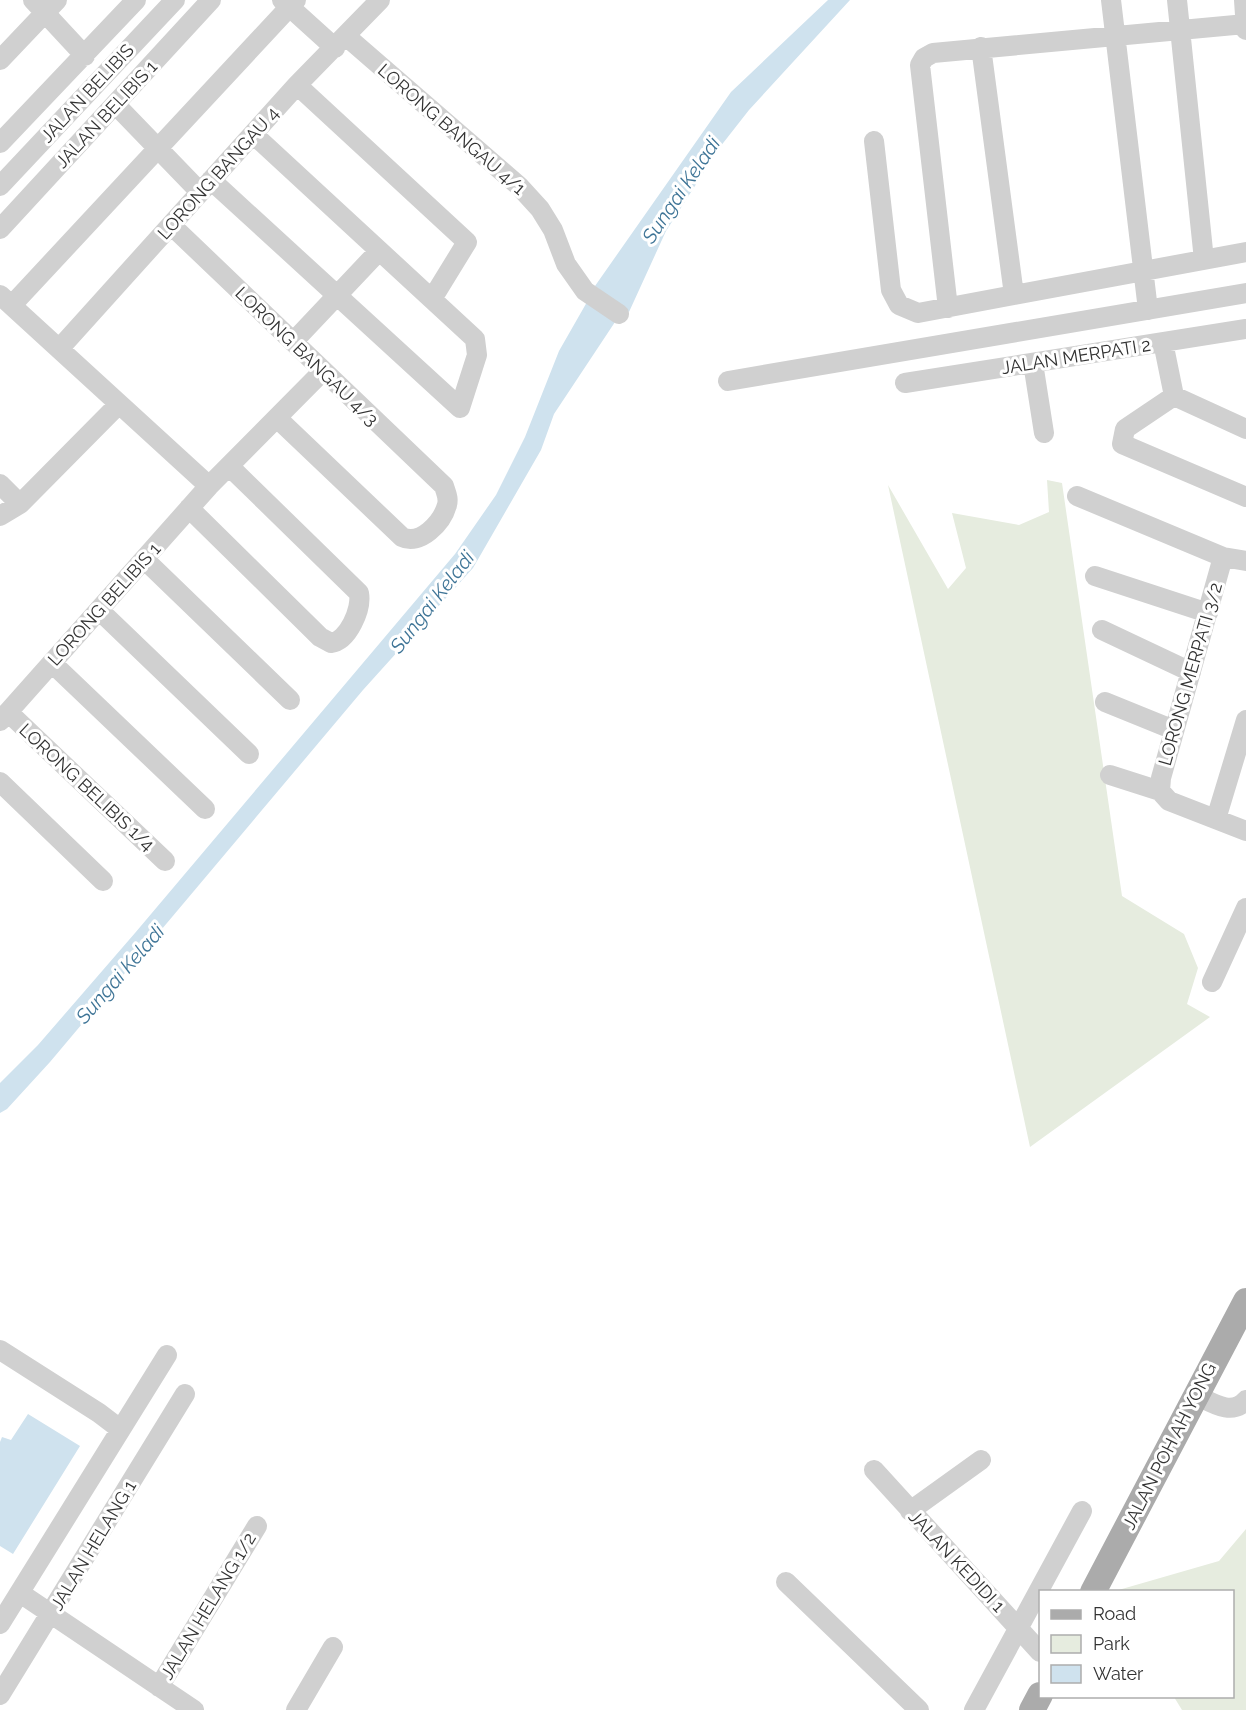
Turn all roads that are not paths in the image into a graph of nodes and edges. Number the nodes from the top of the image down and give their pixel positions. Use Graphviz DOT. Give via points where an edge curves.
graph roads {
  1 [pos="136,0"];
  2 [pos="175,0"];
  3 [pos="211,0"];
  4 [pos="380,0"];
  5 [pos="1111,0"];
  6 [pos="1177,0"];
  7 [pos="1244,0"];
  8 [pos="289,2"];
  9 [pos="45,4"];
  10 [pos="1246,24"];
  11 [pos="1179,30"];
  12 [pos="1246,30"];
  13 [pos="1115,35"];
  14 [pos="341,43"];
  15 [pos="981,47"];
  16 [pos="85,56"];
  17 [pos="0,60"];
  18 [pos="297,85"];
  19 [pos="115,104"];
  20 [pos="253,134"];
  21 [pos="874,141"];
  22 [pos="0,143"];
  23 [pos="158,148"];
  24 [pos="0,186"];
  25 [pos="206,186"];
  26 [pos="171,225"];
  27 [pos="0,229"];
  28 [pos="379,251"];
  29 [pos="1246,252"];
  30 [pos="1204,260"];
  31 [pos="1143,271"];
  32 [pos="1246,293"];
  33 [pos="1014,295"];
  34 [pos="336,296"];
  35 [pos="432,299"];
  36 [pos="6,300"];
  37 [pos="948,308"];
  38 [pos="1148,310"];
  39 [pos="619,314"];
  40 [pos="1246,329"];
  41 [pos="293,342"];
  42 [pos="1163,342"];
  43 [pos="59,349"];
  44 [pos="1033,363"];
  45 [pos="323,370"];
  46 [pos="728,381"];
  47 [pos="905,383"];
  48 [pos="1174,396"];
  49 [pos="119,404"];
  50 [pos="277,418"];
  51 [pos="1246,429"];
  52 [pos="1044,433"];
  53 [pos="229,466"];
  54 [pos="0,484"];
  55 [pos="209,486"];
  56 [pos="1077,496"];
  57 [pos="1246,497"];
  58 [pos="20,504"];
  59 [pos="189,508"];
  60 [pos="0,516"];
  61 [pos="1223,557"];
  62 [pos="144,559"];
  63 [pos="1246,561"];
  64 [pos="1095,576"];
  65 [pos="99,610"];
  66 [pos="1208,613"];
  67 [pos="1102,630"];
  68 [pos="52,663"];
  69 [pos="1191,672"];
  70 [pos="290,700"];
  71 [pos="1105,702"];
  72 [pos="4,717"];
  73 [pos="1246,720"];
  74 [pos="1174,730"];
  75 [pos="249,754"];
  76 [pos="1110,775"];
  77 [pos="0,782"];
  78 [pos="1160,791"];
  79 [pos="205,809"];
  80 [pos="1216,819"];
  81 [pos="1246,831"];
  82 [pos="165,861"];
  83 [pos="103,881"];
  84 [pos="1246,908"];
  85 [pos="1212,982"];
  86 [pos="1246,1301"];
  87 [pos="0,1350"];
  88 [pos="167,1355"];
  89 [pos="185,1394"];
  90 [pos="1196,1395"];
  91 [pos="1246,1400"];
  92 [pos="120,1429"];
  93 [pos="981,1460"];
  94 [pos="874,1470"];
  95 [pos="910,1511"];
  96 [pos="1082,1511"];
  97 [pos="257,1526"];
  98 [pos="786,1582"];
  99 [pos="1040,1590"];
  100 [pos="1094,1590"];
  101 [pos="1039,1592"];
  102 [pos="20,1593"];
  103 [pos="51,1614"];
  104 [pos="0,1624"];
  105 [pos="1019,1629"];
  106 [pos="333,1647"];
  107 [pos="1039,1650"];
  108 [pos="159,1687"];
  109 [pos="0,1695"];
  110 [pos="194,1710"];
  111 [pos="296,1710"];
  112 [pos="919,1710"];
  113 [pos="974,1710"];
  1 -- 16 [label="street"];
  2 -- 24 [label="street, JALAN BELIBIS"];
  3 -- 19 [label="street, JALAN BELIBIS 1"];
  4 -- 14 [label="street, LORONG BANGAU 4"];
  5 -- 13 [label="street"];
  6 -- 11 [label="street"];
  7 -- 10 [label="street"];
  8 -- 14 [label="street, LORONG BANGAU 4/1"];
  8 -- 23 [label="street"];
  9 -- 16 [label="street"];
  9 -- 17 [label="street"];
  10 -- 11 [label="street"];
  10 -- 12 [label="street"];
  11 -- 13 [label="street"];
  11 -- 30 [label="street"];
  13 -- 15 [label="street"];
  13 -- 31 [label="street"];
  14 -- 18 [label="street, LORONG BANGAU 4"];
  14 -- 39 [label="street, LORONG BANGAU 4/1" via="519,186 545,216 566,264 585,291"];
  15 -- 33 [label="street"];
  15 -- 37 [label="street" via="933,53 920,65"];
  16 -- 22 [label="street"];
  18 -- 20 [label="street, LORONG BANGAU 4"];
  18 -- 35 [label="street" via="467,242"];
  19 -- 23 [label="street"];
  19 -- 27 [label="street, JALAN BELIBIS 1"];
  20 -- 25 [label="street, LORONG BANGAU 4"];
  20 -- 28 [label="street"];
  21 -- 37 [label="street" via="891,290 899,305 918,313"];
  23 -- 25 [label="street"];
  23 -- 36 [label="street"];
  25 -- 26 [label="street, LORONG BANGAU 4"];
  25 -- 34 [label="street"];
  26 -- 41 [label="street, LORONG BANGAU 4/3"];
  26 -- 43 [label="street, LORONG BANGAU 4"];
  28 -- 34 [label="street"];
  28 -- 35 [label="street"];
  29 -- 30 [label="street"];
  30 -- 31 [label="street"];
  31 -- 33 [label="street"];
  31 -- 38 [label="street"];
  32 -- 38 [label="street"];
  33 -- 37 [label="street"];
  34 -- 35 [label="street" via="460,408 477,355 475,339"];
  34 -- 41 [label="street"];
  36 -- 43 [label="street"];
  38 -- 46 [label="street"];
  40 -- 42 [label="street, JALAN MERPATI 2"];
  41 -- 45 [label="street, LORONG BANGAU 4/3"];
  42 -- 44 [label="street, JALAN MERPATI 2"];
  42 -- 48 [label="street"];
  43 -- 49 [label="street"];
  44 -- 47 [label="street, JALAN MERPATI 2"];
  44 -- 52 [label="street"];
  45 -- 50 [label="street, LORONG BELIBIS 1"];
  45 -- 50 [label="street, LORONG BANGAU 4/3" via="444,486 448,503 422,538 410,541 402,537"];
  48 -- 51 [label="street"];
  48 -- 57 [label="street" via="1125,429 1122,444"];
  49 -- 55 [label="street"];
  49 -- 58 [label="street"];
  50 -- 53 [label="street, LORONG BELIBIS 1"];
  53 -- 55 [label="street, LORONG BELIBIS 1"];
  53 -- 59 [label="street" via="359,593 360,605 342,638 331,643 320,637"];
  54 -- 58 [label="street"];
  55 -- 59 [label="street, LORONG BELIBIS 1"];
  56 -- 61 [label="street"];
  58 -- 60 [label="street"];
  59 -- 62 [label="street, LORONG BELIBIS 1"];
  61 -- 63 [label="street"];
  61 -- 66 [label="street, LORONG MERPATI 3/2"];
  62 -- 65 [label="street, LORONG BELIBIS 1"];
  62 -- 70 [label="street"];
  64 -- 66 [label="street"];
  65 -- 68 [label="street, LORONG BELIBIS 1"];
  65 -- 75 [label="street"];
  66 -- 69 [label="street, LORONG MERPATI 3/2"];
  67 -- 69 [label="street"];
  68 -- 72 [label="street, LORONG BELIBIS 1"];
  68 -- 79 [label="street"];
  69 -- 74 [label="street, LORONG MERPATI 3/2"];
  71 -- 74 [label="street"];
  72 -- 82 [label="street, LORONG BELIBIS 1/4"];
  73 -- 80 [label="street"];
  74 -- 78 [label="street, LORONG MERPATI 3/2"];
  76 -- 78 [label="street"];
  77 -- 83 [label="street"];
  78 -- 80 [label="street" via="1169,801"];
  80 -- 81 [label="street"];
  84 -- 85 [label="street"];
  86 -- 90 [label="main road, JALAN POH AH YONG"];
  87 -- 92 [label="street"];
  88 -- 92 [label="street"];
  89 -- 103 [label="street, JALAN HELANG 1"];
  90 -- 91 [label="street" via="1227,1408 1237,1408"];
  90 -- 100 [label="main road, JALAN POH AH YONG"];
  92 -- 102 [label="street"];
  93 -- 95 [label="street"];
  94 -- 95 [label="street, JALAN KEDIDI 1"];
  95 -- 105 [label="street, JALAN KEDIDI 1"];
  96 -- 99 [label="street"];
  97 -- 108 [label="street, JALAN HELANG 1/2"];
  98 -- 112 [label="street"];
  101 -- 105 [label="street"];
  102 -- 103 [label="street"];
  102 -- 104 [label="street"];
  103 -- 108 [label="street"];
  103 -- 109 [label="street, JALAN HELANG 1"];
  105 -- 107 [label="street, JALAN KEDIDI 1"];
  105 -- 113 [label="street"];
  106 -- 111 [label="street"];
  108 -- 110 [label="street"];
}
